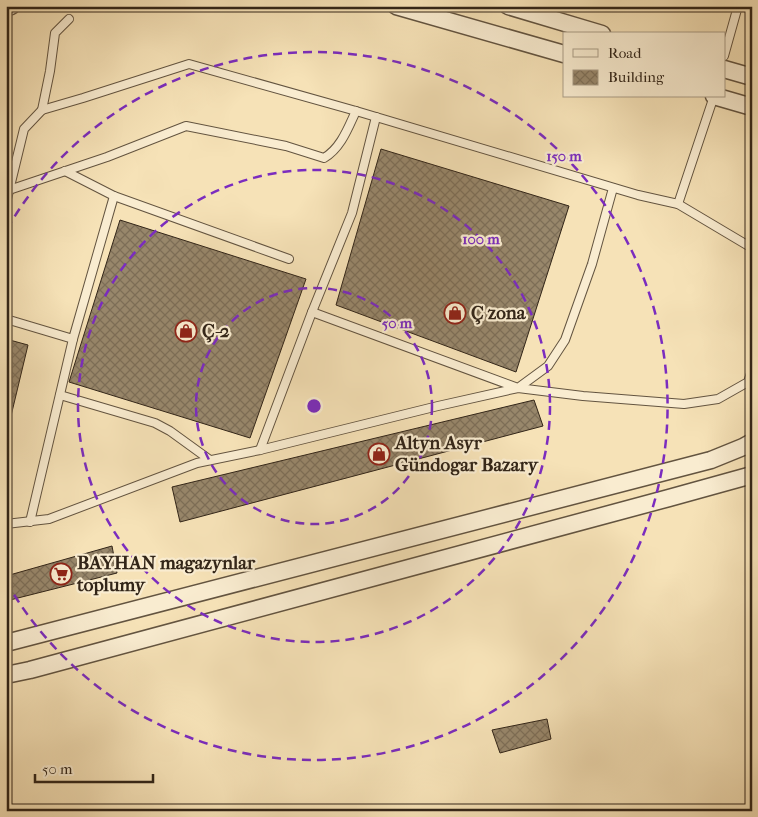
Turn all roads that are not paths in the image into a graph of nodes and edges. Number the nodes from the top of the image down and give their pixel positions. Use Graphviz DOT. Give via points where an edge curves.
graph roads {
  1 [pos="11,6"];
  2 [pos="396,6"];
  3 [pos="508,6"];
  4 [pos="738,6"];
  5 [pos="6,8"];
  6 [pos="69,19"];
  7 [pos="595,32"];
  8 [pos="726,49"];
  9 [pos="563,54"];
  10 [pos="726,70"];
  11 [pos="752,77"];
  12 [pos="713,98"];
  13 [pos="721,98"];
  14 [pos="752,107"];
  15 [pos="42,110"];
  16 [pos="356,111"];
  17 [pos="376,117"];
  18 [pos="65,171"];
  19 [pos="613,188"];
  20 [pos="9,190"];
  21 [pos="114,196"];
  22 [pos="6,203"];
  23 [pos="678,204"];
  24 [pos="752,248"];
  25 [pos="289,259"];
  26 [pos="312,312"];
  27 [pos="6,319"];
  28 [pos="73,339"];
  29 [pos="752,370"];
  30 [pos="518,388"];
  31 [pos="60,395"];
  32 [pos="752,442"];
  33 [pos="260,450"];
  34 [pos="210,460"];
  35 [pos="752,475"];
  36 [pos="30,522"];
  37 [pos="6,524"];
  38 [pos="6,643"];
  39 [pos="6,675"];
  1 -- 5 [label="street"];
  2 -- 9 [label="street"];
  3 -- 7 [label="street"];
  4 -- 8 [label="lane"];
  6 -- 15 [label="lane" via="55,33"];
  10 -- 11 [label="street"];
  12 -- 23 [label="lane"];
  13 -- 14 [label="street"];
  15 -- 16 [label="lane" via="189,64"];
  15 -- 20 [label="lane" via="24,129"];
  16 -- 17 [label="lane"];
  16 -- 18 [label="lane" via="338,146 324,158 286,146 186,126"];
  17 -- 19 [label="lane"];
  17 -- 26 [label="lane" via="352,213"];
  18 -- 20 [label="lane"];
  18 -- 21 [label="lane"];
  19 -- 23 [label="lane"];
  19 -- 30 [label="lane" via="592,264 565,340 548,366"];
  20 -- 22 [label="lane"];
  21 -- 25 [label="lane"];
  21 -- 28 [label="lane"];
  23 -- 24 [label="lane"];
  26 -- 30 [label="lane"];
  26 -- 33 [label="lane"];
  27 -- 28 [label="lane"];
  28 -- 31 [label="lane"];
  29 -- 30 [label="lane" via="748,382 718,399 684,404"];
  30 -- 33 [label="lane"];
  31 -- 34 [label="lane" via="155,423"];
  31 -- 36 [label="lane"];
  32 -- 38 [label="street" via="711,460"];
  33 -- 34 [label="lane"];
  34 -- 36 [label="lane" via="49,519"];
  35 -- 39 [label="street"];
  36 -- 37 [label="lane"];
}
